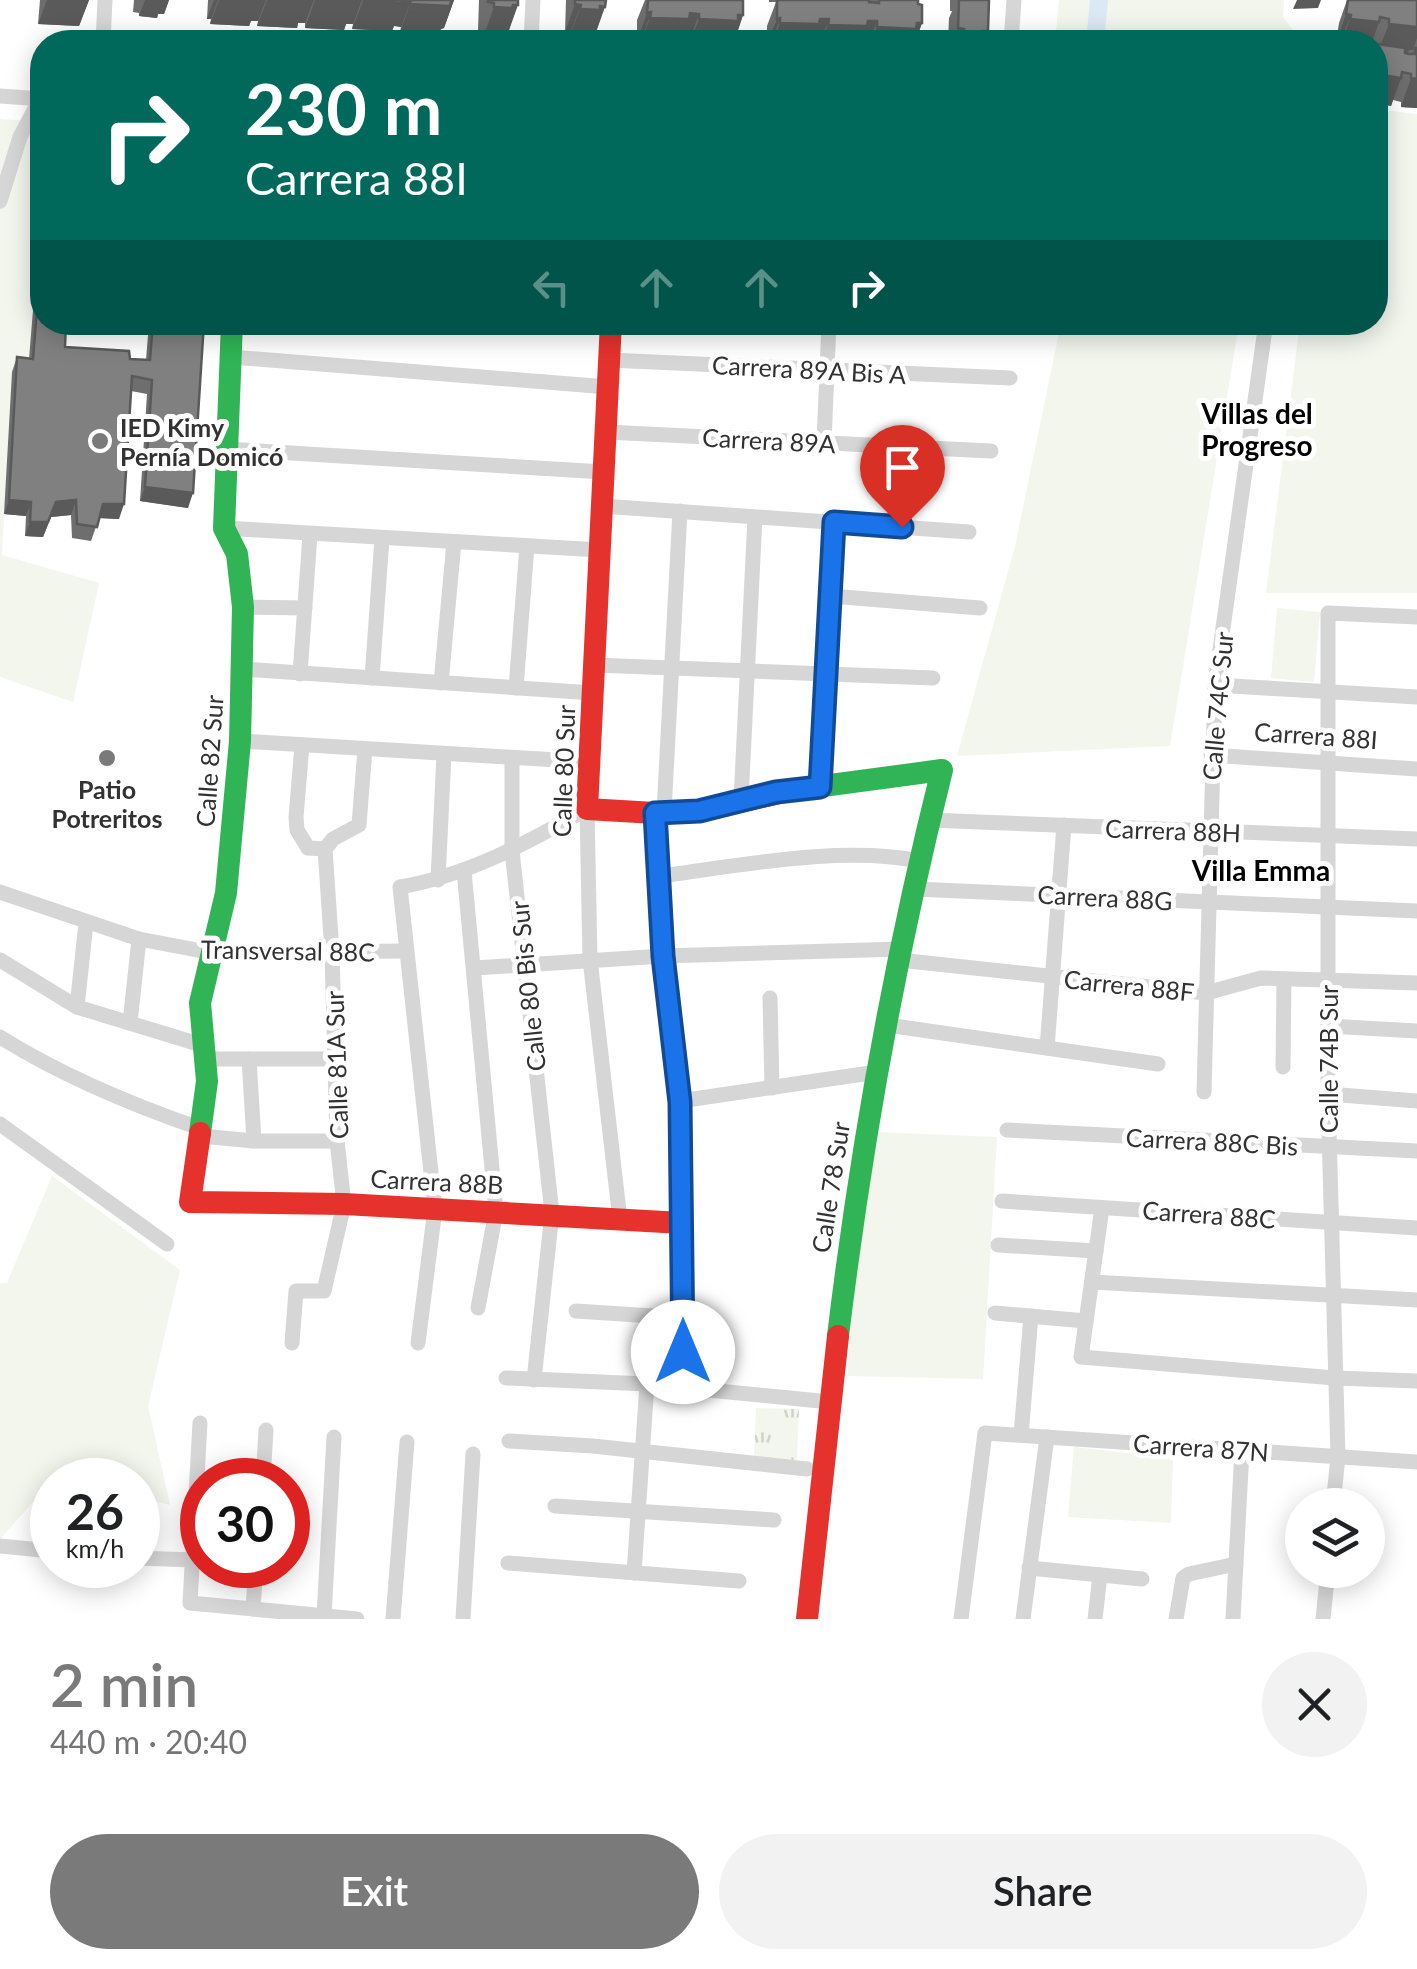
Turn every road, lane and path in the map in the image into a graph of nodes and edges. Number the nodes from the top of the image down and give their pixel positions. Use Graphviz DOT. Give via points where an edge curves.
graph roads {
  1 [pos="106,0"];
  2 [pos="533,0"];
  3 [pos="1014,0"];
  4 [pos="105,30"];
  5 [pos="532,30"];
  6 [pos="1012,30"];
  7 [pos="0,96"];
  8 [pos="30,98"];
  9 [pos="30,118"];
  10 [pos="0,201"];
  11 [pos="232,335"];
  12 [pos="610,335"];
  13 [pos="828,335"];
  14 [pos="1264,335"];
  15 [pos="231,357"];
  16 [pos="609,360"];
  17 [pos="827,370"];
  18 [pos="1010,378"];
  19 [pos="608,387"];
  20 [pos="606,432"];
  21 [pos="824,443"];
  22 [pos="227,449"];
  23 [pos="992,450"];
  24 [pos="604,472"];
  25 [pos="602,506"];
  26 [pos="680,511"];
  27 [pos="756,516"];
  28 [pos="834,522"];
  29 [pos="224,528"];
  30 [pos="969,532"];
  31 [pos="310,535"];
  32 [pos="382,538"];
  33 [pos="454,542"];
  34 [pos="527,546"];
  35 [pos="600,550"];
  36 [pos="830,596"];
  37 [pos="243,607"];
  38 [pos="304,608"];
  39 [pos="980,608"];
  40 [pos="1417,617"];
  41 [pos="594,666"];
  42 [pos="671,668"];
  43 [pos="243,669"];
  44 [pos="747,671"];
  45 [pos="300,674"];
  46 [pos="826,674"];
  47 [pos="372,678"];
  48 [pos="933,678"];
  49 [pos="441,683"];
  50 [pos="1215,685"];
  51 [pos="516,688"];
  52 [pos="1328,692"];
  53 [pos="593,693"];
  54 [pos="1417,697"];
  55 [pos="240,742"];
  56 [pos="302,745"];
  57 [pos="364,749"];
  58 [pos="444,754"];
  59 [pos="1211,755"];
  60 [pos="512,758"];
  61 [pos="590,762"];
  62 [pos="1328,763"];
  63 [pos="1417,769"];
  64 [pos="820,787"];
  65 [pos="740,800"];
  66 [pos="588,809"];
  67 [pos="659,812"];
  68 [pos="928,820"];
  69 [pos="1064,826"];
  70 [pos="1210,831"];
  71 [pos="1328,836"];
  72 [pos="1417,840"];
  73 [pos="329,844"];
  74 [pos="512,851"];
  75 [pos="920,861"];
  76 [pos="464,871"];
  77 [pos="660,876"];
  78 [pos="438,880"];
  79 [pos="914,889"];
  80 [pos="0,892"];
  81 [pos="1058,895"];
  82 [pos="1208,902"];
  83 [pos="1328,908"];
  84 [pos="1417,912"];
  85 [pos="86,923"];
  86 [pos="140,939"];
  87 [pos="406,950"];
  88 [pos="213,952"];
  89 [pos="332,952"];
  90 [pos="901,954"];
  91 [pos="663,956"];
  92 [pos="590,959"];
  93 [pos="0,960"];
  94 [pos="525,964"];
  95 [pos="475,968"];
  96 [pos="1052,977"];
  97 [pos="1284,978"];
  98 [pos="1328,980"];
  99 [pos="1417,983"];
  100 [pos="1206,994"];
  101 [pos="770,998"];
  102 [pos="77,1007"];
  103 [pos="130,1023"];
  104 [pos="886,1024"];
  105 [pos="1328,1026"];
  106 [pos="1417,1031"];
  107 [pos="0,1037"];
  108 [pos="1046,1048"];
  109 [pos="206,1052"];
  110 [pos="250,1059"];
  111 [pos="336,1059"];
  112 [pos="1158,1064"];
  113 [pos="1282,1066"];
  114 [pos="877,1072"];
  115 [pos="772,1088"];
  116 [pos="1204,1092"];
  117 [pos="1328,1094"];
  118 [pos="1417,1101"];
  119 [pos="680,1102"];
  120 [pos="0,1124"];
  121 [pos="1008,1130"];
  122 [pos="202,1133"];
  123 [pos="254,1141"];
  124 [pos="337,1141"];
  125 [pos="1329,1147"];
  126 [pos="1417,1151"];
  127 [pos="1002,1201"];
  128 [pos="190,1202"];
  129 [pos="344,1204"];
  130 [pos="1102,1208"];
  131 [pos="435,1210"];
  132 [pos="496,1211"];
  133 [pos="552,1213"];
  134 [pos="620,1220"];
  135 [pos="1331,1222"];
  136 [pos="682,1223"];
  137 [pos="1417,1228"];
  138 [pos="167,1244"];
  139 [pos="998,1244"];
  140 [pos="1096,1252"];
  141 [pos="1092,1282"];
  142 [pos="1333,1296"];
  143 [pos="1417,1300"];
  144 [pos="478,1308"];
  145 [pos="576,1310"];
  146 [pos="995,1312"];
  147 [pos="1031,1316"];
  148 [pos="683,1318"];
  149 [pos="1086,1321"];
  150 [pos="418,1343"];
  151 [pos="292,1344"];
  152 [pos="506,1378"];
  153 [pos="1335,1378"];
  154 [pos="534,1380"];
  155 [pos="1417,1381"];
  156 [pos="647,1384"];
  157 [pos="683,1387"];
  158 [pos="830,1402"];
  159 [pos="200,1423"];
  160 [pos="266,1430"];
  161 [pos="1020,1435"];
  162 [pos="334,1437"];
  163 [pos="1046,1437"];
  164 [pos="510,1441"];
  165 [pos="407,1442"];
  166 [pos="1242,1450"];
  167 [pos="642,1451"];
  168 [pos="474,1454"];
  169 [pos="1338,1457"];
  170 [pos="198,1458"];
  171 [pos="264,1458"];
  172 [pos="1417,1462"];
  173 [pos="807,1469"];
  174 [pos="1335,1488"];
  175 [pos="555,1506"];
  176 [pos="638,1512"];
  177 [pos="774,1520"];
  178 [pos="0,1546"];
  179 [pos="30,1549"];
  180 [pos="508,1562"];
  181 [pos="1236,1564"];
  182 [pos="1029,1568"];
  183 [pos="634,1573"];
  184 [pos="1100,1575"];
  185 [pos="1142,1579"];
  186 [pos="738,1581"];
  187 [pos="191,1588"];
  188 [pos="254,1588"];
  189 [pos="1327,1588"];
  190 [pos="253,1609"];
  191 [pos="324,1616"];
  192 [pos="357,1619"];
  193 [pos="393,1619"];
  194 [pos="463,1619"];
  195 [pos="807,1619"];
  196 [pos="960,1619"];
  197 [pos="1023,1619"];
  198 [pos="1095,1619"];
  199 [pos="1176,1619"];
  200 [pos="1233,1619"];
  201 [pos="1324,1619"];
  1 -- 4 [label="street"];
  2 -- 5 [label="street"];
  3 -- 6 [label="street"];
  7 -- 8 [label="street"];
  9 -- 10 [label="street"];
  11 -- 15 [label="street, Calle 82 Sur"];
  12 -- 16 [label="street, Calle 80 Sur"];
  13 -- 17 [label="street"];
  14 -- 50 [label="street, Calle 74C Sur"];
  15 -- 19 [label="street"];
  15 -- 22 [label="street, Calle 82 Sur"];
  16 -- 17 [label="street, Carrera 89A Bis A"];
  16 -- 19 [label="street, Calle 80 Sur"];
  17 -- 18 [label="street, Carrera 89A Bis A"];
  17 -- 21 [label="street"];
  19 -- 20 [label="street, Calle 80 Sur"];
  20 -- 21 [label="street, Carrera 89A"];
  20 -- 24 [label="street, Calle 80 Sur"];
  21 -- 23 [label="street, Carrera 89A"];
  22 -- 24 [label="street"];
  22 -- 29 [label="street, Calle 82 Sur"];
  24 -- 25 [label="street, Calle 80 Sur"];
  25 -- 26 [label="street"];
  25 -- 35 [label="street, Calle 80 Sur"];
  26 -- 27 [label="street"];
  26 -- 42 [label="street"];
  27 -- 28 [label="street"];
  27 -- 44 [label="street"];
  28 -- 30 [label="street"];
  28 -- 36 [label="street"];
  29 -- 31 [label="street"];
  29 -- 37 [label="street, Calle 82 Sur" via="237,554"];
  31 -- 32 [label="street"];
  31 -- 38 [label="street"];
  32 -- 33 [label="street"];
  32 -- 47 [label="street"];
  33 -- 34 [label="street"];
  33 -- 49 [label="street"];
  34 -- 35 [label="street"];
  34 -- 51 [label="street"];
  35 -- 41 [label="street, Calle 80 Sur"];
  36 -- 39 [label="street"];
  36 -- 46 [label="street"];
  37 -- 38 [label="street"];
  37 -- 43 [label="street, Calle 82 Sur"];
  38 -- 45 [label="street"];
  40 -- 52 [label="street, Calle 74B Sur" via="1328,612"];
  41 -- 42 [label="street"];
  41 -- 53 [label="street, Calle 80 Sur"];
  42 -- 44 [label="street"];
  42 -- 67 [label="street"];
  43 -- 45 [label="street"];
  43 -- 55 [label="street, Calle 82 Sur"];
  44 -- 46 [label="street"];
  44 -- 65 [label="street"];
  45 -- 47 [label="street"];
  46 -- 48 [label="street"];
  46 -- 64 [label="street"];
  47 -- 49 [label="street"];
  49 -- 51 [label="street"];
  50 -- 52 [label="street"];
  50 -- 59 [label="street, Calle 74C Sur"];
  51 -- 53 [label="street"];
  52 -- 54 [label="street"];
  52 -- 62 [label="street, Calle 74B Sur"];
  53 -- 61 [label="street, Calle 80 Sur"];
  55 -- 56 [label="street"];
  55 -- 88 [label="street, Calle 82 Sur" via="226,893"];
  56 -- 57 [label="street"];
  56 -- 73 [label="street" via="296,817 308,848"];
  57 -- 58 [label="street"];
  57 -- 73 [label="street" via="361,819 357,829"];
  58 -- 60 [label="street"];
  58 -- 78 [label="street"];
  59 -- 62 [label="street, Carrera 88I"];
  59 -- 70 [label="street, Calle 74C Sur"];
  60 -- 61 [label="street"];
  60 -- 74 [label="street, Calle 80 Bis Sur"];
  61 -- 66 [label="street, Calle 80 Sur"];
  62 -- 63 [label="street, Carrera 88I"];
  62 -- 71 [label="street, Calle 74B Sur"];
  64 -- 65 [label="street"];
  64 -- 68 [label="street, Calle 78 Sur" via="942,770"];
  65 -- 67 [label="street"];
  66 -- 67 [label="street"];
  66 -- 74 [label="street"];
  66 -- 92 [label="street, Calle 80 Sur"];
  67 -- 77 [label="street"];
  68 -- 69 [label="street, Carrera 88H"];
  68 -- 75 [label="street, Calle 78 Sur"];
  69 -- 70 [label="street, Carrera 88H"];
  69 -- 81 [label="street"];
  70 -- 71 [label="street, Carrera 88H"];
  70 -- 82 [label="street, Calle 74C Sur"];
  71 -- 72 [label="street, Carrera 88H"];
  71 -- 83 [label="street, Calle 74B Sur"];
  73 -- 89 [label="street, Calle 81A Sur"];
  74 -- 76 [label="street"];
  74 -- 94 [label="street, Calle 80 Bis Sur"];
  75 -- 77 [label="street" via="858,856"];
  75 -- 79 [label="street, Calle 78 Sur"];
  76 -- 78 [label="street"];
  76 -- 95 [label="street"];
  77 -- 91 [label="street"];
  78 -- 87 [label="street, Transversal 88C" via="400,887"];
  79 -- 81 [label="street, Carrera 88G"];
  79 -- 90 [label="street, Calle 78 Sur"];
  80 -- 85 [label="street, Transversal 88C"];
  81 -- 82 [label="street, Carrera 88G"];
  81 -- 96 [label="street"];
  82 -- 83 [label="street, Carrera 88G"];
  82 -- 100 [label="street, Calle 74C Sur"];
  83 -- 84 [label="street, Carrera 88G"];
  83 -- 98 [label="street, Calle 74B Sur"];
  85 -- 86 [label="street, Transversal 88C"];
  85 -- 102 [label="street"];
  86 -- 88 [label="street, Transversal 88C"];
  86 -- 103 [label="street"];
  87 -- 89 [label="street, Transversal 88C"];
  87 -- 131 [label="street, Transversal 88C"];
  88 -- 89 [label="street, Transversal 88C"];
  88 -- 109 [label="street, Calle 82 Sur" via="200,1002"];
  89 -- 111 [label="street, Calle 81A Sur"];
  90 -- 91 [label="street, Carrera 88F"];
  90 -- 96 [label="street, Carrera 88F"];
  90 -- 104 [label="street, Calle 78 Sur"];
  91 -- 92 [label="street, Carrera 88F"];
  91 -- 119 [label="street"];
  92 -- 94 [label="street, Carrera 88F"];
  92 -- 134 [label="street, Calle 80 Sur"];
  93 -- 102 [label="street"];
  94 -- 95 [label="street, Carrera 88F"];
  94 -- 133 [label="street, Calle 80 Bis Sur"];
  95 -- 132 [label="street"];
  96 -- 100 [label="street, Carrera 88F"];
  96 -- 108 [label="street"];
  97 -- 98 [label="street, Carrera 88F"];
  97 -- 100 [label="street, Carrera 88F"];
  97 -- 113 [label="street"];
  98 -- 99 [label="street, Carrera 88F"];
  98 -- 105 [label="street, Calle 74B Sur"];
  100 -- 116 [label="street, Calle 74C Sur"];
  101 -- 115 [label="street"];
  102 -- 103 [label="street"];
  103 -- 109 [label="street"];
  104 -- 108 [label="street"];
  104 -- 114 [label="street, Calle 78 Sur"];
  105 -- 106 [label="street"];
  105 -- 117 [label="street, Calle 74B Sur"];
  107 -- 122 [label="street" via="128,1104"];
  108 -- 112 [label="street"];
  109 -- 110 [label="street"];
  109 -- 122 [label="street, Calle 82 Sur"];
  110 -- 111 [label="street"];
  110 -- 123 [label="street"];
  111 -- 124 [label="street, Calle 81A Sur"];
  114 -- 115 [label="street"];
  114 -- 158 [label="street, Calle 78 Sur"];
  115 -- 119 [label="street"];
  117 -- 118 [label="street"];
  117 -- 125 [label="street, Calle 74B Sur"];
  119 -- 136 [label="street"];
  120 -- 138 [label="street"];
  121 -- 125 [label="street, Carrera 88C Bis"];
  122 -- 123 [label="street"];
  122 -- 128 [label="street, Calle 82 Sur"];
  123 -- 124 [label="street"];
  124 -- 129 [label="street, Calle 81A Sur"];
  125 -- 126 [label="street, Carrera 88C Bis"];
  125 -- 135 [label="street, Calle 74B Sur"];
  127 -- 130 [label="street, Carrera 88C"];
  128 -- 129 [label="street, Carrera 88B"];
  129 -- 131 [label="street, Carrera 88B"];
  129 -- 151 [label="street, Calle 81A Sur" via="324,1290 296,1291"];
  130 -- 135 [label="street, Carrera 88C"];
  130 -- 140 [label="street"];
  131 -- 132 [label="street, Carrera 88B"];
  131 -- 150 [label="street, Transversal 88C"];
  132 -- 133 [label="street, Carrera 88B"];
  132 -- 144 [label="street"];
  133 -- 134 [label="street, Carrera 88B"];
  133 -- 154 [label="street, Calle 80 Bis Sur"];
  134 -- 136 [label="street, Carrera 88B"];
  135 -- 137 [label="street, Carrera 88C"];
  135 -- 142 [label="street, Calle 74B Sur"];
  136 -- 148 [label="street"];
  139 -- 140 [label="street"];
  140 -- 141 [label="street"];
  141 -- 142 [label="street"];
  141 -- 149 [label="street"];
  142 -- 143 [label="street"];
  142 -- 153 [label="street, Calle 74B Sur"];
  145 -- 148 [label="street"];
  146 -- 147 [label="street"];
  147 -- 149 [label="street"];
  147 -- 161 [label="street"];
  148 -- 157 [label="street"];
  149 -- 153 [label="street" via="1082,1358"];
  152 -- 154 [label="street"];
  153 -- 155 [label="street"];
  153 -- 169 [label="street, Calle 74B Sur"];
  154 -- 156 [label="street"];
  156 -- 157 [label="street"];
  156 -- 167 [label="street"];
  157 -- 158 [label="street"];
  158 -- 195 [label="street, Calle 78 Sur"];
  159 -- 170 [label="street"];
  160 -- 171 [label="street"];
  161 -- 163 [label="street, Carrera 87N"];
  161 -- 196 [label="street, Carrera 87N" via="985,1433"];
  162 -- 191 [label="street"];
  163 -- 166 [label="street, Carrera 87N"];
  163 -- 182 [label="street"];
  164 -- 167 [label="street"];
  165 -- 193 [label="street"];
  166 -- 169 [label="street, Carrera 87N"];
  166 -- 181 [label="street"];
  167 -- 173 [label="street"];
  167 -- 176 [label="street"];
  168 -- 194 [label="street"];
  169 -- 172 [label="street, Carrera 87N"];
  169 -- 174 [label="street, Calle 74B Sur"];
  175 -- 176 [label="street"];
  176 -- 177 [label="street"];
  176 -- 183 [label="street"];
  178 -- 179 [label="street"];
  180 -- 183 [label="street"];
  181 -- 199 [label="street" via="1184,1578"];
  181 -- 200 [label="street"];
  182 -- 184 [label="street"];
  182 -- 197 [label="street"];
  183 -- 186 [label="street"];
  184 -- 185 [label="street"];
  184 -- 198 [label="street"];
  187 -- 190 [label="street" via="190,1603"];
  188 -- 190 [label="street"];
  189 -- 201 [label="street"];
  190 -- 191 [label="street"];
  191 -- 192 [label="street"];
}
